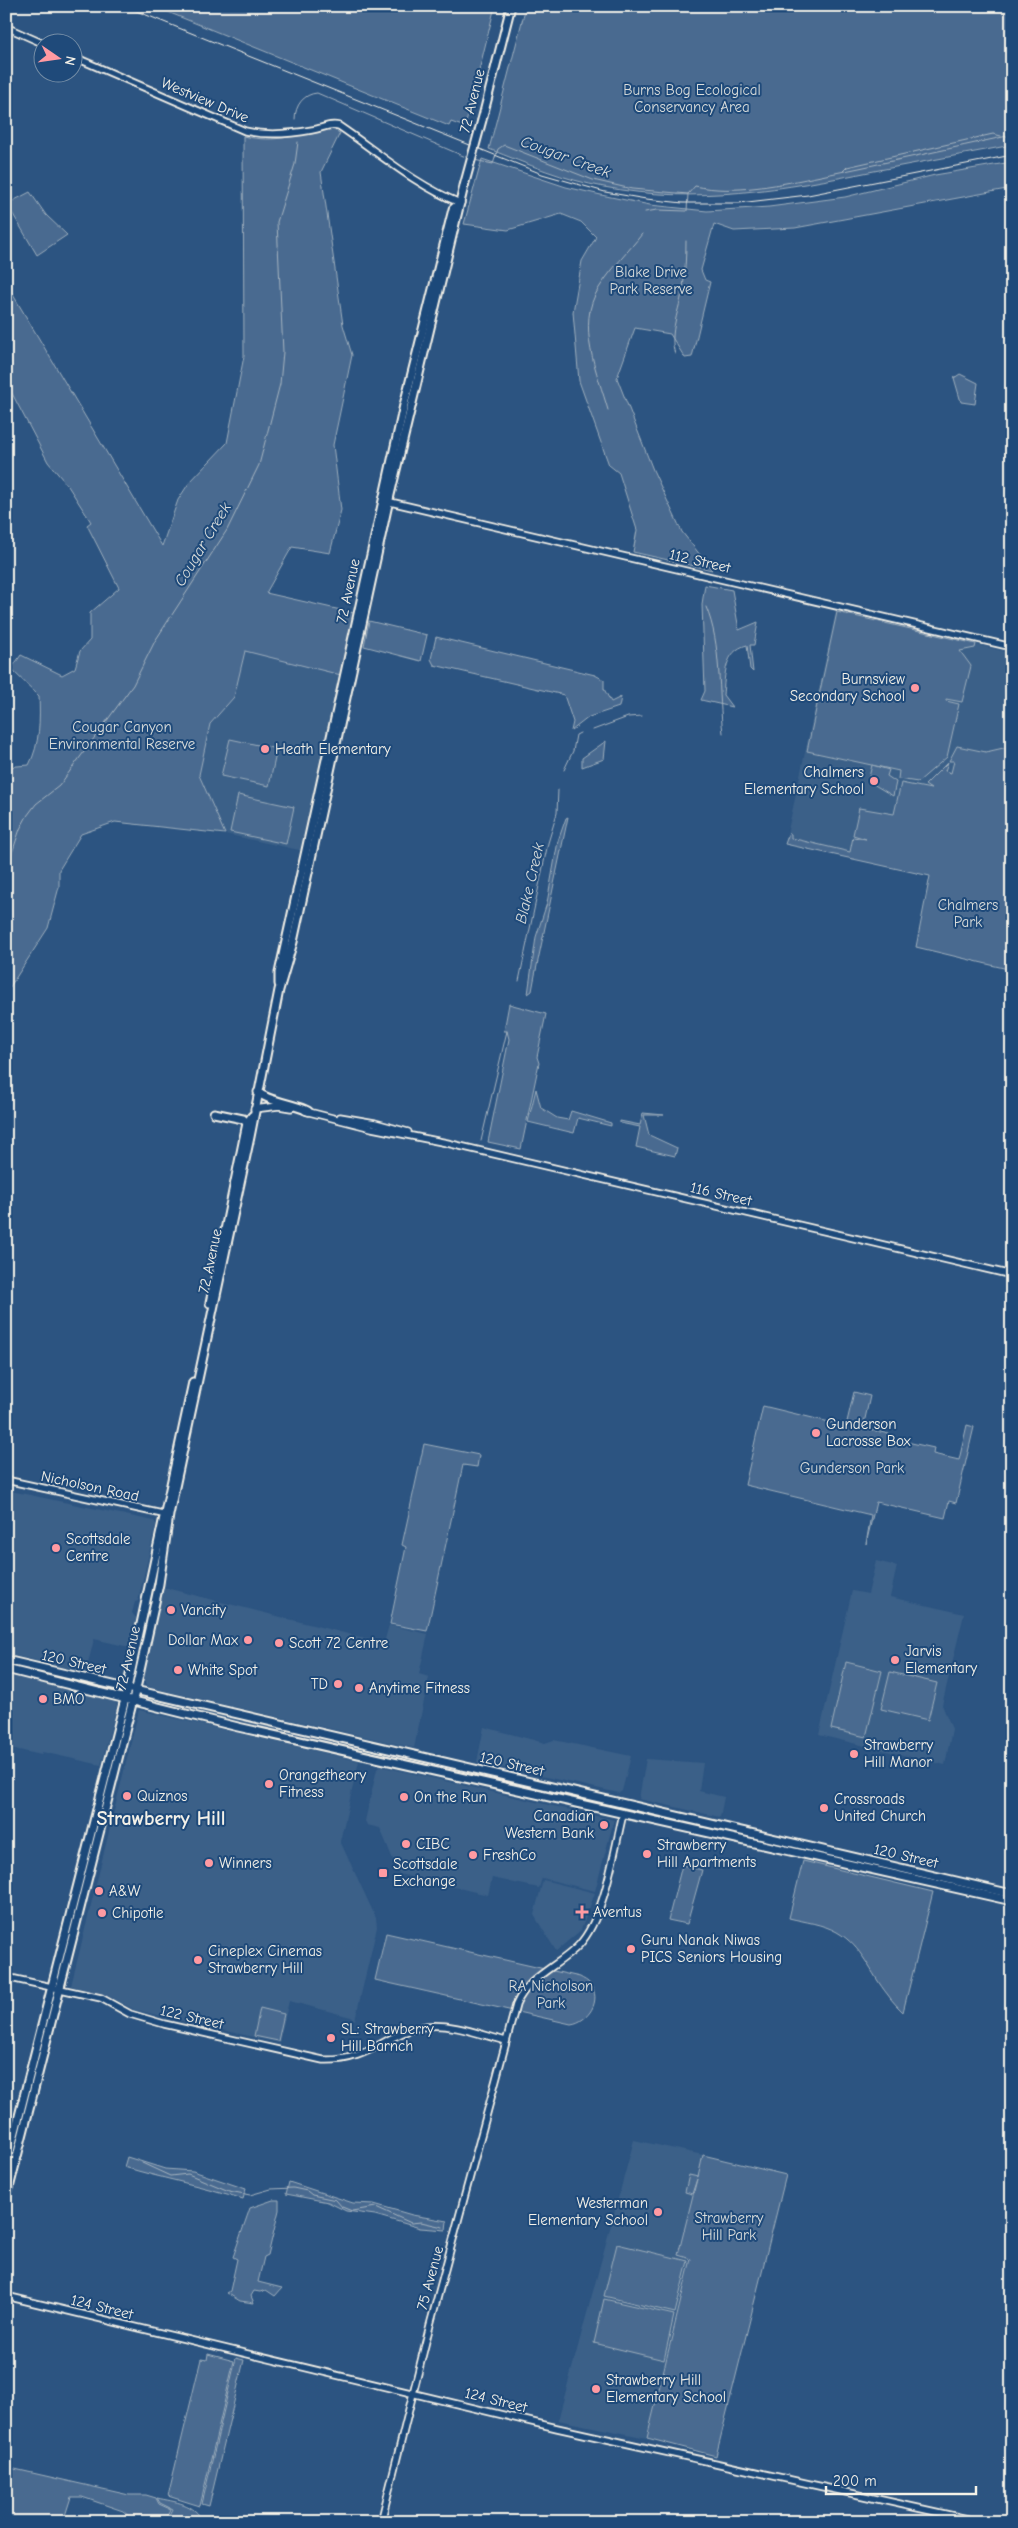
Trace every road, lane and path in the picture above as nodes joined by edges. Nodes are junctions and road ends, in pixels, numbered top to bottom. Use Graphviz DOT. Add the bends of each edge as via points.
graph roads {
  1 [pos="511,6"];
  2 [pos="6,27"];
  3 [pos="32,39"];
  4 [pos="82,60"];
  5 [pos="460,203"];
  6 [pos="385,501"];
  7 [pos="1012,647"];
  8 [pos="258,1092"];
  9 [pos="308,1112"];
  10 [pos="214,1113"];
  11 [pos="253,1113"];
  12 [pos="247,1122"];
  13 [pos="1012,1275"];
  14 [pos="6,1480"];
  15 [pos="167,1515"];
  16 [pos="149,1584"];
  17 [pos="150,1624"];
  18 [pos="6,1660"];
  19 [pos="6,1669"];
  20 [pos="127,1688"];
  21 [pos="135,1689"];
  22 [pos="125,1698"];
  23 [pos="133,1700"];
  24 [pos="498,1775"];
  25 [pos="461,1777"];
  26 [pos="498,1785"];
  27 [pos="539,1785"];
  28 [pos="623,1814"];
  29 [pos="941,1884"];
  30 [pos="967,1884"];
  31 [pos="1012,1894"];
  32 [pos="1012,1900"];
  33 [pos="6,1977"];
  34 [pos="56,1988"];
  35 [pos="506,2041"];
  36 [pos="6,2167"];
  37 [pos="6,2200"];
  38 [pos="6,2296"];
  39 [pos="413,2393"];
  40 [pos="381,2522"];
  41 [pos="981,2522"];
  1 -- 5 [label="main road, 72 Avenue, bridge"];
  2 -- 3 [label="street"];
  4 -- 5 [label="street, Westview Drive" via="245,131 269,135 339,126 415,180"];
  5 -- 6 [label="main road, 72 Avenue"];
  6 -- 7 [label="street, 112 Street"];
  6 -- 8 [label="main road, 72 Avenue" via="279,973 279,990"];
  8 -- 9 [label="main road"];
  8 -- 11 [label="main road, 72 Avenue"];
  9 -- 11 [label="street, 116 Street" via="279,1106"];
  9 -- 13 [label="street, 116 Street" via="375,1123 425,1138"];
  10 -- 12 [label="main road"];
  11 -- 12 [label="main road, 72 Avenue"];
  11 -- 15 [label="main road, 72 Avenue"];
  12 -- 15 [label="main road, 72 Avenue"];
  14 -- 15 [label="street, Nicholson Road"];
  15 -- 16 [label="main road, 72 Avenue"];
  15 -- 17 [label="main road, 72 Avenue"];
  16 -- 17 [label="main road" via="152,1588 147,1618"];
  16 -- 20 [label="main road, 72 Avenue"];
  17 -- 21 [label="main road, 72 Avenue"];
  18 -- 20 [label="main road, 120 Street"];
  19 -- 22 [label="main road, 120 Street"];
  20 -- 21 [label="main road, 120 Street"];
  20 -- 22 [label="main road, 72 Avenue"];
  21 -- 23 [label="main road, 72 Avenue"];
  21 -- 24 [label="main road, 120 Street"];
  22 -- 23 [label="main road, 120 Street"];
  22 -- 34 [label="main road, 72 Avenue"];
  23 -- 25 [label="main road, 120 Street"];
  23 -- 34 [label="main road, 72 Avenue"];
  24 -- 25 [label="main road" via="467,1771"];
  24 -- 27 [label="main road, 120 Street"];
  25 -- 26 [label="main road, 120 Street"];
  26 -- 27 [label="main road" via="504,1781"];
  26 -- 28 [label="main road, 120 Street"];
  27 -- 30 [label="main road, 120 Street"];
  28 -- 29 [label="main road, 120 Street"];
  28 -- 35 [label="street, 75 Avenue" via="598,1912 589,1933 578,1946 526,1988 516,2005"];
  29 -- 30 [label="main road"];
  29 -- 32 [label="main road, 120 Street"];
  30 -- 31 [label="main road, 120 Street"];
  33 -- 34 [label="street, 122 Street"];
  34 -- 35 [label="street, 122 Street" via="101,1998 130,2014 164,2024 323,2060 342,2061 427,2026 453,2028"];
  34 -- 36 [label="main road, 72 Avenue"];
  34 -- 37 [label="main road, 72 Avenue"];
  35 -- 39 [label="street, 75 Avenue"];
  38 -- 39 [label="street, 124 Street"];
  39 -- 40 [label="street, 75 Avenue"];
  39 -- 41 [label="street, 124 Street"];
}
